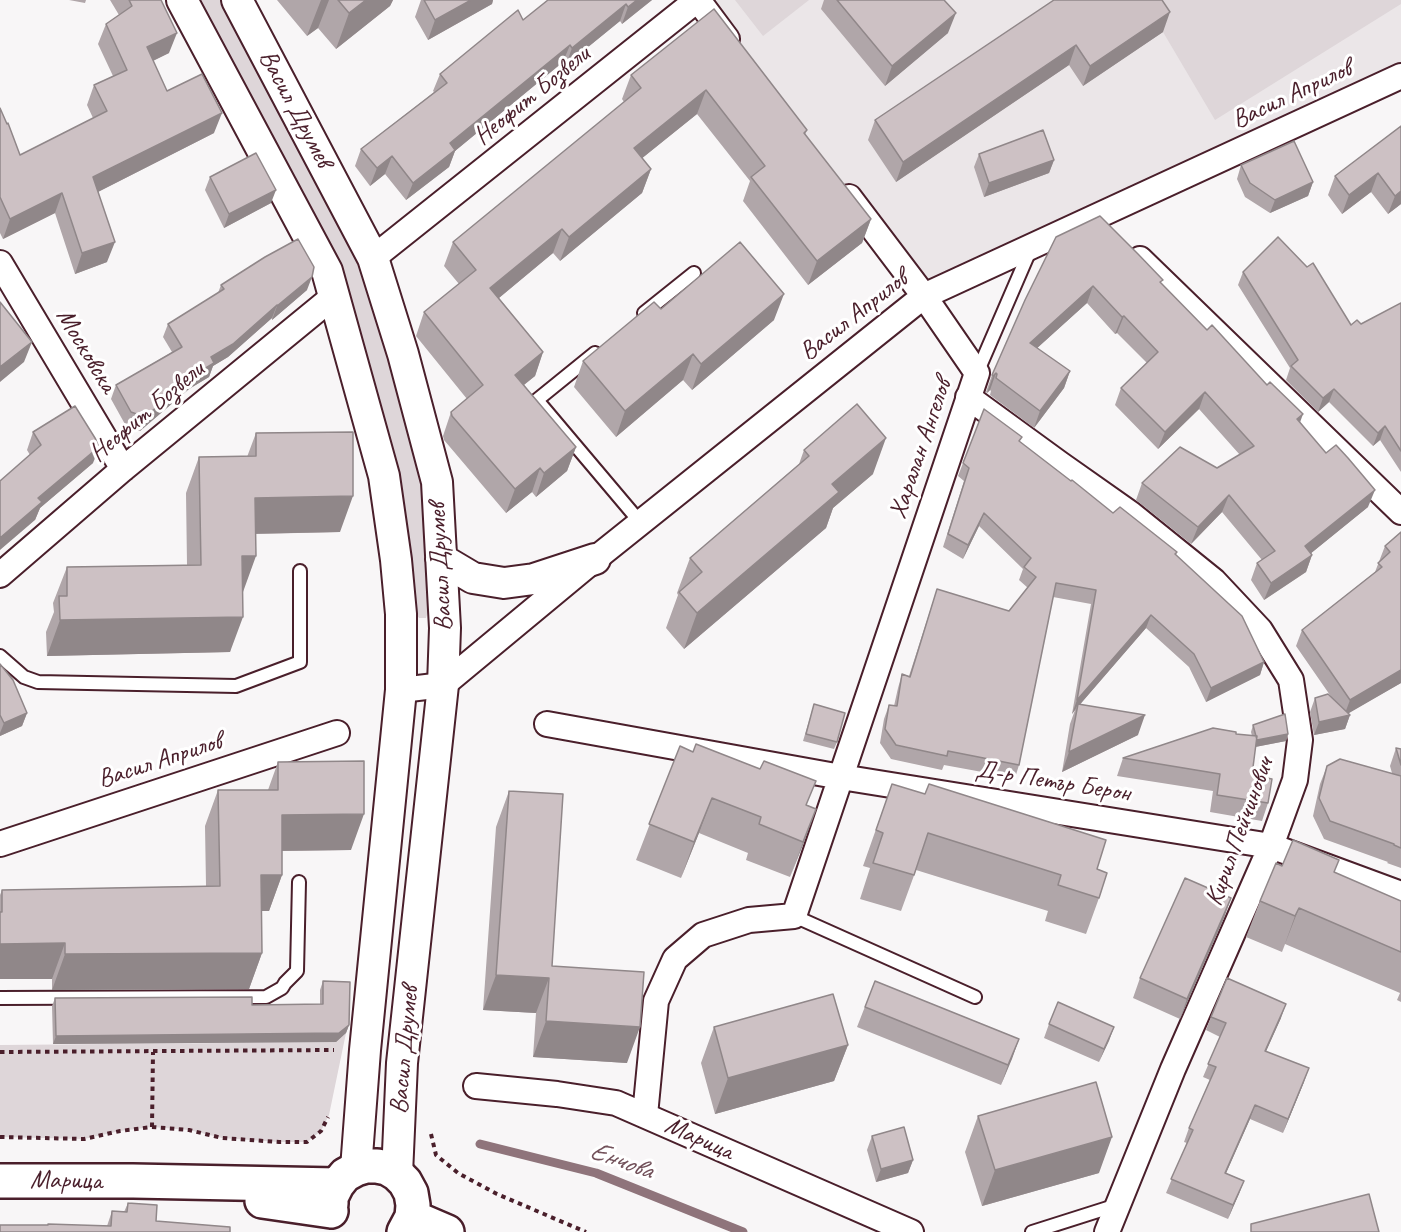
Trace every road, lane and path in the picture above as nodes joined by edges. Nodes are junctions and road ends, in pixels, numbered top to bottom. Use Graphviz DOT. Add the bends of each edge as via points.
graph roads {
  1 [pos="182,0"];
  2 [pos="237,0"];
  3 [pos="697,0"];
  4 [pos="740,56"];
  5 [pos="1401,76"];
  6 [pos="832,176"];
  7 [pos="1110,230"];
  8 [pos="1033,245"];
  9 [pos="374,258"];
  10 [pos="0,263"];
  11 [pos="694,273"];
  12 [pos="334,296"];
  13 [pos="924,296"];
  14 [pos="639,318"];
  15 [pos="602,348"];
  16 [pos="976,373"];
  17 [pos="968,397"];
  18 [pos="123,468"];
  19 [pos="1401,512"];
  20 [pos="640,522"];
  21 [pos="595,559"];
  22 [pos="441,560"];
  23 [pos="300,571"];
  24 [pos="0,575"];
  25 [pos="0,656"];
  26 [pos="443,685"];
  27 [pos="401,690"];
  28 [pos="547,724"];
  29 [pos="338,733"];
  30 [pos="841,777"];
  31 [pos="0,844"];
  32 [pos="1270,846"];
  33 [pos="299,882"];
  34 [pos="1401,894"];
  35 [pos="794,916"];
  36 [pos="975,996"];
  37 [pos="0,998"];
  38 [pos="365,1050"];
  39 [pos="0,1052"];
  40 [pos="153,1052"];
  41 [pos="476,1086"];
  42 [pos="645,1115"];
  43 [pos="360,1116"];
  44 [pos="399,1120"];
  45 [pos="152,1127"];
  46 [pos="0,1137"];
  47 [pos="397,1174"];
  48 [pos="0,1181"];
  49 [pos="340,1199"];
  50 [pos="1118,1205"];
  51 [pos="408,1224"];
  52 [pos="447,1232"];
  53 [pos="586,1232"];
  54 [pos="911,1232"];
  55 [pos="1032,1232"];
  56 [pos="1107,1232"];
  1 -- 12 [label="street, Васил Друмев" via="327,271"];
  2 -- 9 [label="street, Васил Друмев"];
  3 -- 4 [label="street"];
  3 -- 9 [label="street, Неофит Бозвели"];
  5 -- 7 [label="street, Васил Априлов"];
  6 -- 13 [label="street, Харалан Ангелов"];
  7 -- 8 [label="street, Васил Априлов"];
  7 -- 19 [label="street"];
  8 -- 13 [label="street, Васил Априлов"];
  8 -- 16 [label="lane"];
  9 -- 22 [label="street, Васил Друмев" via="437,482"];
  10 -- 18 [label="street, Московска"];
  11 -- 14 [label="lane"];
  12 -- 18 [label="street, Неофит Бозвели"];
  12 -- 27 [label="street, Васил Друмев" via="384,476 401,614"];
  13 -- 16 [label="street, Харалан Ангелов"];
  13 -- 20 [label="street, Васил Априлов"];
  15 -- 20 [label="lane" via="537,400"];
  16 -- 17 [label="street, Харалан Ангелов"];
  17 -- 30 [label="street, Харалан Ангелов"];
  17 -- 32 [label="street, Кирил Пейчинович" via="1131,514 1214,581 1260,630 1291,680 1300,740 1295,780"];
  18 -- 24 [label="street, Неофит Бозвели"];
  20 -- 21 [label="street, Васил Априлов"];
  21 -- 22 [label="street" via="534,579 504,583 473,578"];
  21 -- 26 [label="street, Васил Априлов"];
  22 -- 26 [label="street, Васил Друмев"];
  23 -- 25 [label="lane" via="300,662 236,686 38,682 24,677"];
  26 -- 27 [label="street"];
  26 -- 44 [label="street, Васил Друмев"];
  27 -- 38 [label="street, Васил Друмев"];
  28 -- 30 [label="street, Д-р Петър Берон"];
  29 -- 31 [label="street, Васил Априлов"];
  30 -- 32 [label="street, Д-р Петър Берон"];
  30 -- 35 [label="street, Харалан Ангелов"];
  32 -- 34 [label="street, Д-р Петър Берон"];
  32 -- 50 [label="street, Кирил Пейчинович"];
  33 -- 37 [label="lane" via="297,971 282,988 266,997"];
  35 -- 36 [label="lane"];
  35 -- 42 [label="street" via="750,920 703,935 675,959 656,1001"];
  38 -- 40 [label="path"];
  38 -- 43 [label="street, Васил Друмев"];
  39 -- 40 [label="path"];
  40 -- 45 [label="path"];
  41 -- 42 [label="street, Марица" via="616,1103"];
  42 -- 54 [label="street, Марица"];
  43 -- 45 [label="path" via="329,1115 321,1131 307,1142 222,1138"];
  43 -- 49 [label="street, Васил Друмев"];
  44 -- 47 [label="street, Васил Друмев"];
  44 -- 53 [label="path" via="424,1121 436,1155 458,1173"];
  45 -- 46 [label="path" via="84,1139"];
  47 -- 49 [label="main road, Марица" via="387,1168 366,1166"];
  47 -- 51 [label="main road" via="411,1193 413,1205"];
  48 -- 49 [label="main road, Марица" via="133,1181"];
  50 -- 55 [label="lane"];
  50 -- 56 [label="street, Кирил Пейчинович"];
  51 -- 52 [label="main road"];
}
